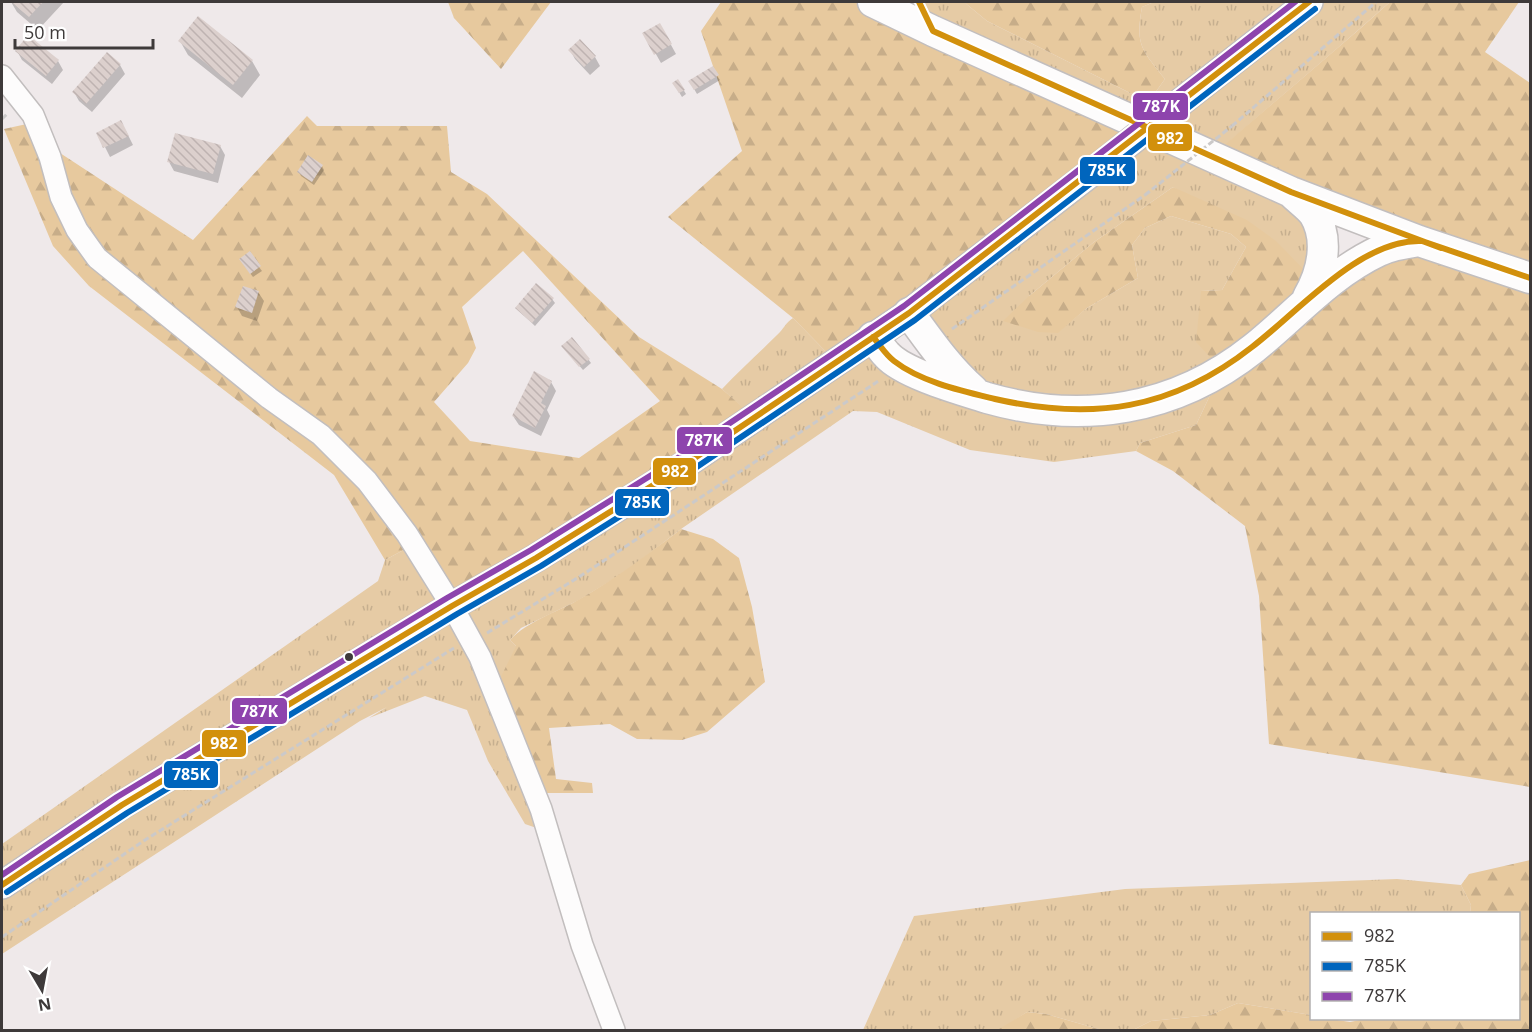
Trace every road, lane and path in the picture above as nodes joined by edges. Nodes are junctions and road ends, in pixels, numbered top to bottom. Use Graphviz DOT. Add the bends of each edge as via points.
graph roads {
  1 [pos="873,2"];
  2 [pos="919,2"];
  3 [pos="1309,2"];
  4 [pos="1376,2"];
  5 [pos="933,31"];
  6 [pos="2,76"];
  7 [pos="1291,192"];
  8 [pos="1419,241"];
  9 [pos="1530,278"];
  10 [pos="1306,301"];
  11 [pos="909,313"];
  12 [pos="944,334"];
  13 [pos="873,337"];
  14 [pos="880,380"];
  15 [pos="980,395"];
  16 [pos="452,606"];
  17 [pos="489,632"];
  18 [pos="455,647"];
  19 [pos="2,885"];
  20 [pos="2,937"];
  21 [pos="614,1030"];
  1 -- 5 [label="main road"];
  2 -- 5 [label="main road"];
  3 -- 11 [label="street, bridge"];
  4 -- 12 [label="path, bridge" via="1145,195"];
  5 -- 7 [label="main road"];
  6 -- 16 [label="street" via="33,115 61,197 97,258 269,398 321,435 367,481 407,534"];
  7 -- 8 [label="main road"];
  7 -- 10 [label="main road" via="1314,214 1323,240 1317,283"];
  8 -- 9 [label="main road"];
  8 -- 10 [label="main road" via="1381,250 1325,284"];
  10 -- 15 [label="main road" via="1252,349 1189,387 1160,399 1083,412 1046,410"];
  11 -- 13 [label="street"];
  11 -- 15 [label="main road" via="956,375"];
  13 -- 15 [label="main road" via="888,357 901,365"];
  13 -- 16 [label="street" via="671,474"];
  14 -- 17 [label="path"];
  16 -- 19 [label="street" via="122,805"];
  16 -- 21 [label="street" via="480,657 541,809 582,945"];
  18 -- 20 [label="path" via="145,840"];
}
